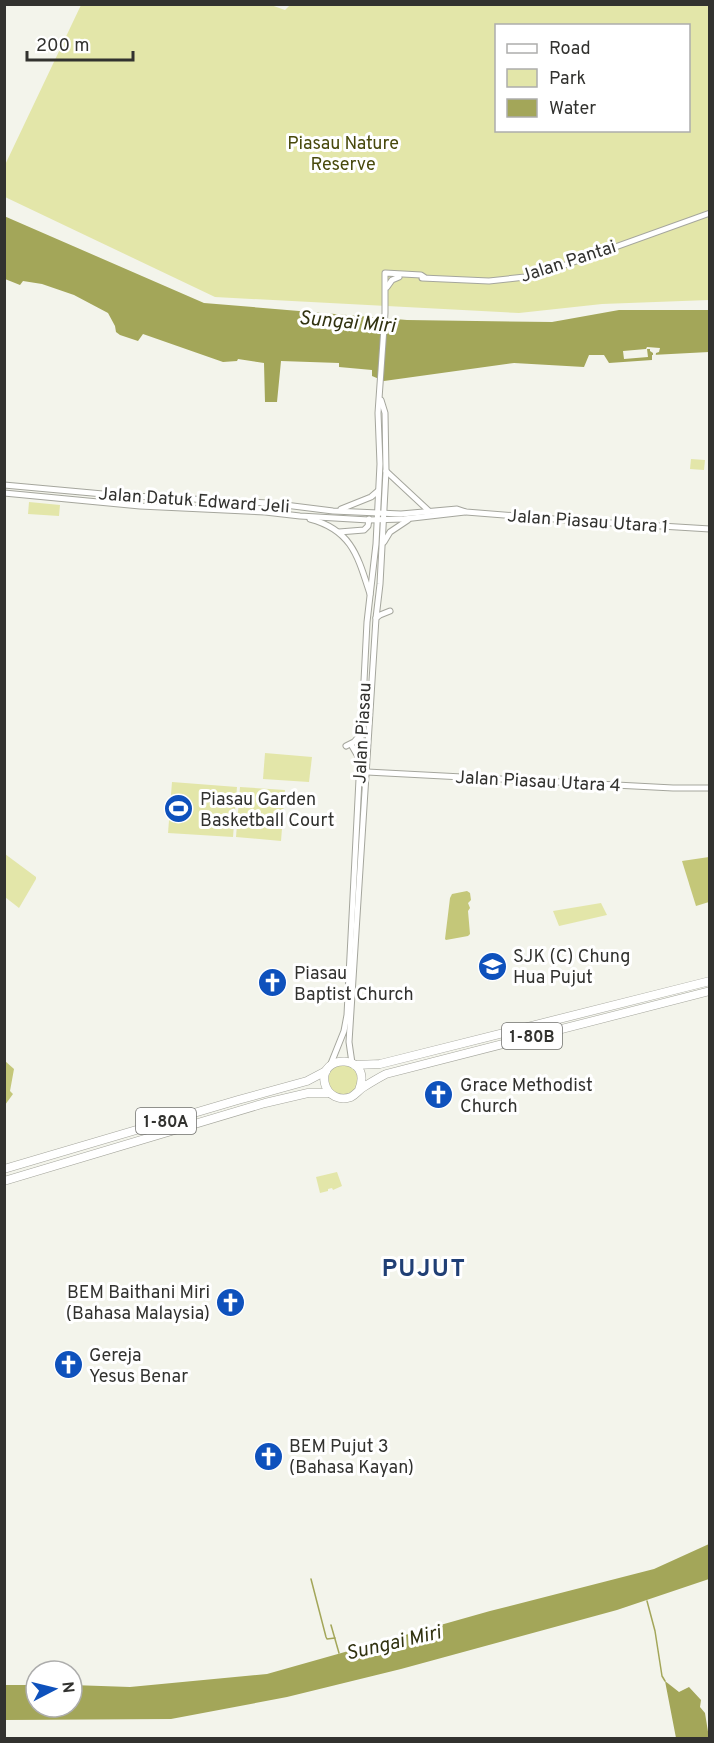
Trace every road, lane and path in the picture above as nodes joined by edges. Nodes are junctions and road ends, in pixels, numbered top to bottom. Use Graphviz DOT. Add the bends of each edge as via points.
graph roads {
  1 [pos="710,213"];
  2 [pos="385,276"];
  3 [pos="399,277"];
  4 [pos="424,277"];
  5 [pos="386,287"];
  6 [pos="380,394"];
  7 [pos="386,471"];
  8 [pos="4,485"];
  9 [pos="379,490"];
  10 [pos="4,493"];
  11 [pos="220,501"];
  12 [pos="231,510"];
  13 [pos="337,511"];
  14 [pos="429,511"];
  15 [pos="466,512"];
  16 [pos="369,513"];
  17 [pos="377,513"];
  18 [pos="384,513"];
  19 [pos="300,516"];
  20 [pos="412,518"];
  21 [pos="369,520"];
  22 [pos="377,520"];
  23 [pos="384,521"];
  24 [pos="710,529"];
  25 [pos="337,532"];
  26 [pos="382,546"];
  27 [pos="370,595"];
  28 [pos="379,598"];
  29 [pos="376,618"];
  30 [pos="367,622"];
  31 [pos="375,648"];
  32 [pos="362,733"];
  33 [pos="368,742"];
  34 [pos="361,747"];
  35 [pos="367,759"];
  36 [pos="360,761"];
  37 [pos="367,772"];
  38 [pos="378,773"];
  39 [pos="359,777"];
  40 [pos="366,781"];
  41 [pos="710,788"];
  42 [pos="357,879"];
  43 [pos="710,981"];
  44 [pos="710,991"];
  45 [pos="353,1064"];
  46 [pos="328,1068"];
  47 [pos="359,1090"];
  48 [pos="329,1093"];
  49 [pos="4,1170"];
  50 [pos="4,1181"];
  1 -- 4 [label="street, Jalan Pantai" via="525,277 489,281"];
  2 -- 3 [label="street, Jalan Pantai"];
  2 -- 4 [label="street"];
  2 -- 5 [label="street"];
  3 -- 4 [label="street, Jalan Pantai"];
  3 -- 5 [label="street"];
  5 -- 6 [label="street"];
  6 -- 7 [label="street" via="385,413"];
  6 -- 9 [label="street, Jalan Piasau"];
  7 -- 14 [label="street"];
  7 -- 18 [label="street"];
  8 -- 11 [label="street, Jalan Datuk Edward Jeli"];
  9 -- 13 [label="street"];
  9 -- 17 [label="street, Jalan Piasau"];
  10 -- 12 [label="street, Jalan Datuk Edward Jeli"];
  11 -- 12 [label="street"];
  11 -- 13 [label="street, Jalan Datuk Edward Jeli" via="269,502"];
  12 -- 19 [label="street, Jalan Datuk Edward Jeli"];
  13 -- 16 [label="street, Jalan Datuk Edward Jeli"];
  14 -- 15 [label="street, Jalan Piasau Utara 1"];
  14 -- 18 [label="street, Jalan Piasau Utara 1"];
  15 -- 20 [label="street, Jalan Piasau Utara 1"];
  15 -- 24 [label="street, Jalan Piasau Utara 1"];
  16 -- 17 [label="street, Jalan Datuk Edward Jeli"];
  16 -- 21 [label="street"];
  17 -- 18 [label="street, Jalan Datuk Edward Jeli"];
  17 -- 22 [label="street, Jalan Piasau"];
  18 -- 23 [label="street"];
  19 -- 21 [label="street, Jalan Datuk Edward Jeli"];
  19 -- 25 [label="street"];
  20 -- 23 [label="street, Jalan Piasau Utara 1"];
  20 -- 26 [label="street" via="390,532"];
  21 -- 22 [label="street, Jalan Datuk Edward Jeli"];
  21 -- 25 [label="street" via="364,530"];
  22 -- 23 [label="street, Jalan Datuk Edward Jeli"];
  22 -- 27 [label="street, Jalan Piasau"];
  23 -- 26 [label="street"];
  25 -- 27 [label="street" via="351,544"];
  26 -- 28 [label="street"];
  27 -- 30 [label="street, Jalan Piasau"];
  28 -- 29 [label="street, Jalan Piasau"];
  28 -- 29 [label="street" via="387,611"];
  29 -- 31 [label="street, Jalan Piasau"];
  30 -- 31 [label="street" via="374,618"];
  30 -- 32 [label="street, Jalan Piasau"];
  31 -- 33 [label="street, Jalan Piasau"];
  32 -- 34 [label="street, Jalan Piasau"];
  32 -- 36 [label="street" via="349,746"];
  33 -- 34 [label="street"];
  33 -- 35 [label="street, Jalan Piasau"];
  34 -- 36 [label="street, Jalan Piasau"];
  35 -- 37 [label="street, Jalan Piasau"];
  35 -- 38 [label="street"];
  36 -- 39 [label="street, Jalan Piasau"];
  37 -- 38 [label="street, Jalan Piasau Utara 4"];
  37 -- 39 [label="street"];
  37 -- 40 [label="street, Jalan Piasau"];
  38 -- 40 [label="street"];
  38 -- 41 [label="street, Jalan Piasau Utara 4"];
  39 -- 42 [label="street, Jalan Piasau"];
  40 -- 42 [label="street, Jalan Piasau"];
  42 -- 45 [label="street, Jalan Piasau" via="349,1042"];
  42 -- 46 [label="street, Jalan Piasau" via="346,1024"];
  43 -- 45 [label="highway" via="380,1064"];
  44 -- 47 [label="highway, 1-80B" via="386,1074"];
  45 -- 46 [label="highway" via="344,1060"];
  45 -- 47 [label="highway" via="362,1077"];
  46 -- 48 [label="highway" via="324,1083"];
  46 -- 49 [label="highway, 1-80A" via="307,1081"];
  47 -- 48 [label="highway" via="344,1098"];
  48 -- 50 [label="highway" via="308,1093 265,1104"];
}
